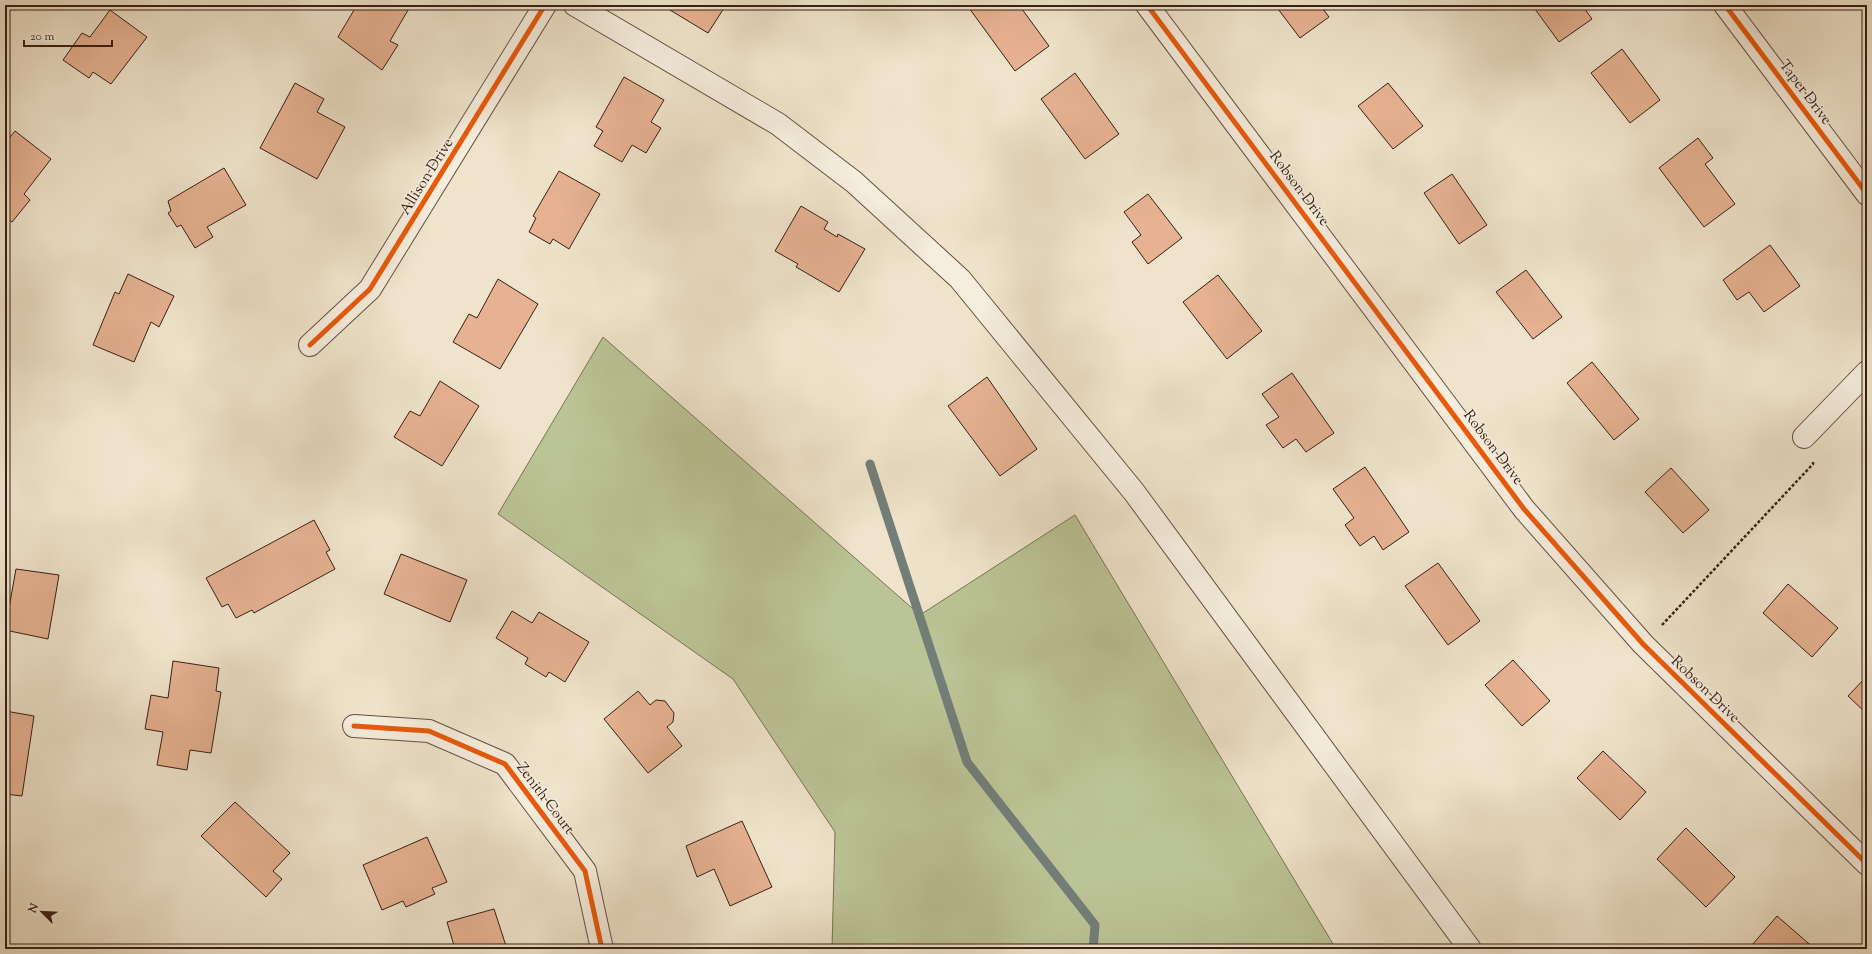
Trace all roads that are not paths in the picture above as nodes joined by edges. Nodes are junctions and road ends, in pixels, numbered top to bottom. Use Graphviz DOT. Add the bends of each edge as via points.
graph roads {
  1 [pos="544,5"];
  2 [pos="575,5"];
  3 [pos="1147,5"];
  4 [pos="1725,5"];
  5 [pos="1867,194"];
  6 [pos="310,345"];
  7 [pos="1867,372"];
  8 [pos="1804,437"];
  9 [pos="354,726"];
  10 [pos="1867,864"];
  11 [pos="602,949"];
  12 [pos="1470,949"];
  1 -- 6 [label="street, Allison Drive" via="370,289"];
  2 -- 12 [label="street" via="778,124 854,182 960,279 1134,492"];
  3 -- 10 [label="street, Robson Drive" via="1524,509 1643,644"];
  4 -- 5 [label="street, Taper Drive"];
  7 -- 8 [label="street"];
  9 -- 11 [label="street, Zenith Court" via="429,731 505,764 585,871"];
}
